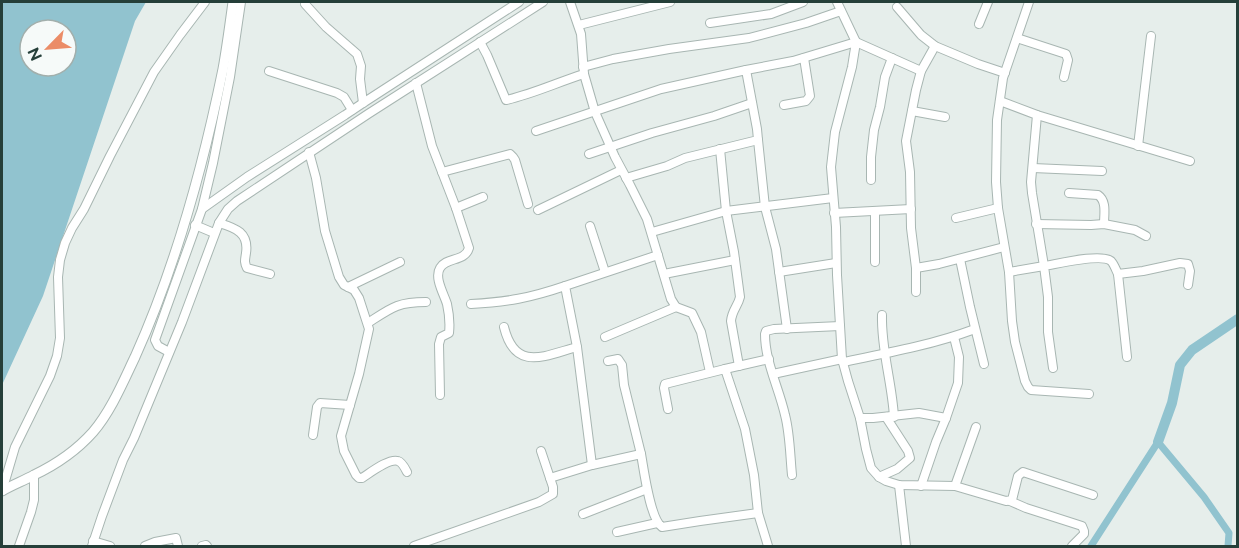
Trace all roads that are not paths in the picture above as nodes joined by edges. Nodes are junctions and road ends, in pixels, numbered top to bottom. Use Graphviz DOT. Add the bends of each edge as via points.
graph roads {
  1 [pos="205,2"];
  2 [pos="233,2"];
  3 [pos="241,2"];
  4 [pos="519,2"];
  5 [pos="543,2"];
  6 [pos="570,2"];
  7 [pos="670,2"];
  8 [pos="803,2"];
  9 [pos="837,2"];
  10 [pos="988,2"];
  11 [pos="1025,3"];
  12 [pos="305,4"];
  13 [pos="897,7"];
  14 [pos="842,11"];
  15 [pos="710,23"];
  16 [pos="979,24"];
  17 [pos="579,25"];
  18 [pos="1151,36"];
  19 [pos="1017,38"];
  20 [pos="480,42"];
  21 [pos="856,42"];
  22 [pos="935,46"];
  23 [pos="804,58"];
  24 [pos="892,58"];
  25 [pos="584,70"];
  26 [pos="746,70"];
  27 [pos="269,71"];
  28 [pos="921,71"];
  29 [pos="1005,73"];
  30 [pos="1064,77"];
  31 [pos="416,83"];
  32 [pos="380,92"];
  33 [pos="1000,101"];
  34 [pos="386,102"];
  35 [pos="363,103"];
  36 [pos="752,103"];
  37 [pos="784,105"];
  38 [pos="352,111"];
  39 [pos="912,111"];
  40 [pos="595,112"];
  41 [pos="1037,115"];
  42 [pos="945,117"];
  43 [pos="536,131"];
  44 [pos="758,140"];
  45 [pos="1138,146"];
  46 [pos="610,147"];
  47 [pos="720,149"];
  48 [pos="309,152"];
  49 [pos="589,154"];
  50 [pos="1190,161"];
  51 [pos="1033,168"];
  52 [pos="621,170"];
  53 [pos="442,171"];
  54 [pos="1102,171"];
  55 [pos="626,178"];
  56 [pos="871,180"];
  57 [pos="1069,193"];
  58 [pos="483,197"];
  59 [pos="833,198"];
  60 [pos="528,204"];
  61 [pos="765,207"];
  62 [pos="456,208"];
  63 [pos="998,208"];
  64 [pos="202,209"];
  65 [pos="911,209"];
  66 [pos="538,210"];
  67 [pos="875,211"];
  68 [pos="726,212"];
  69 [pos="834,213"];
  70 [pos="956,218"];
  71 [pos="219,223"];
  72 [pos="1036,224"];
  73 [pos="1104,224"];
  74 [pos="195,225"];
  75 [pos="590,226"];
  76 [pos="652,232"];
  77 [pos="214,233"];
  78 [pos="1146,236"];
  79 [pos="1004,247"];
  80 [pos="658,255"];
  81 [pos="960,259"];
  82 [pos="735,260"];
  83 [pos="400,262"];
  84 [pos="875,262"];
  85 [pos="836,263"];
  86 [pos="1044,266"];
  87 [pos="916,268"];
  88 [pos="605,272"];
  89 [pos="779,272"];
  90 [pos="1009,272"];
  91 [pos="270,274"];
  92 [pos="664,274"];
  93 [pos="1119,274"];
  94 [pos="1188,285"];
  95 [pos="565,286"];
  96 [pos="348,287"];
  97 [pos="916,292"];
  98 [pos="426,302"];
  99 [pos="471,304"];
  100 [pos="676,307"];
  101 [pos="882,315"];
  102 [pos="368,323"];
  103 [pos="840,326"];
  104 [pos="504,327"];
  105 [pos="787,329"];
  106 [pos="975,329"];
  107 [pos="605,337"];
  108 [pos="954,337"];
  109 [pos="577,347"];
  110 [pos="164,349"];
  111 [pos="884,354"];
  112 [pos="1127,357"];
  113 [pos="769,359"];
  114 [pos="842,360"];
  115 [pos="608,361"];
  116 [pos="984,364"];
  117 [pos="739,366"];
  118 [pos="1053,368"];
  119 [pos="725,369"];
  120 [pos="710,372"];
  121 [pos="772,374"];
  122 [pos="1089,394"];
  123 [pos="440,395"];
  124 [pos="350,405"];
  125 [pos="668,409"];
  126 [pos="890,417"];
  127 [pos="860,418"];
  128 [pos="946,418"];
  129 [pos="976,427"];
  130 [pos="313,435"];
  131 [pos="541,451"];
  132 [pos="641,454"];
  133 [pos="592,465"];
  134 [pos="407,472"];
  135 [pos="34,475"];
  136 [pos="792,475"];
  137 [pos="879,477"];
  138 [pos="550,478"];
  139 [pos="899,485"];
  140 [pos="921,486"];
  141 [pos="955,486"];
  142 [pos="647,489"];
  143 [pos="2,491"];
  144 [pos="1094,495"];
  145 [pos="1010,501"];
  146 [pos="758,513"];
  147 [pos="583,514"];
  148 [pos="657,523"];
  149 [pos="617,532"];
  150 [pos="93,544"];
  151 [pos="19,546"];
  152 [pos="110,546"];
  153 [pos="145,546"];
  154 [pos="178,546"];
  155 [pos="202,546"];
  156 [pos="207,546"];
  157 [pos="414,546"];
  158 [pos="768,546"];
  159 [pos="906,546"];
  160 [pos="1072,546"];
  1 -- 143 [label="street" via="154,72 65,243 58,277 57,356 15,447"];
  2 -- 135 [label="street" via="223,68 188,214 153,315 123,383 94,431"];
  3 -- 64 [label="street" via="230,77"];
  4 -- 32 [label="street"];
  5 -- 20 [label="street"];
  6 -- 17 [label="street"];
  7 -- 17 [label="street"];
  8 -- 15 [label="street" via="771,14"];
  9 -- 14 [label="street"];
  10 -- 16 [label="street"];
  11 -- 19 [label="street"];
  12 -- 35 [label="street" via="357,54"];
  13 -- 22 [label="street"];
  14 -- 21 [label="street"];
  14 -- 25 [label="street" via="749,38 613,59"];
  17 -- 25 [label="street"];
  18 -- 45 [label="street"];
  19 -- 29 [label="street"];
  19 -- 30 [label="street" via="1066,54"];
  20 -- 25 [label="street" via="506,100 528,95"];
  20 -- 31 [label="street"];
  21 -- 23 [label="street"];
  21 -- 24 [label="street"];
  21 -- 59 [label="street" via="835,132"];
  22 -- 28 [label="street"];
  22 -- 29 [label="street"];
  23 -- 26 [label="street"];
  23 -- 37 [label="street" via="810,96 806,101"];
  24 -- 28 [label="street"];
  24 -- 56 [label="street" via="874,130"];
  25 -- 40 [label="street"];
  26 -- 36 [label="street"];
  26 -- 40 [label="street" via="661,89"];
  27 -- 38 [label="street" via="337,93"];
  28 -- 39 [label="street"];
  29 -- 33 [label="street"];
  31 -- 34 [label="street"];
  31 -- 53 [label="street"];
  32 -- 34 [label="street"];
  32 -- 35 [label="street"];
  33 -- 41 [label="street"];
  33 -- 63 [label="street"];
  34 -- 48 [label="street"];
  35 -- 38 [label="street"];
  36 -- 44 [label="street"];
  36 -- 46 [label="street"];
  38 -- 64 [label="street"];
  39 -- 42 [label="street"];
  39 -- 65 [label="street" via="906,141"];
  40 -- 43 [label="street"];
  40 -- 46 [label="street"];
  41 -- 45 [label="street"];
  41 -- 51 [label="street"];
  44 -- 47 [label="street"];
  44 -- 61 [label="street"];
  45 -- 50 [label="street"];
  46 -- 49 [label="street"];
  46 -- 52 [label="street"];
  47 -- 55 [label="street"];
  47 -- 68 [label="street"];
  48 -- 71 [label="street" via="237,201"];
  48 -- 96 [label="street" via="327,240 339,277"];
  51 -- 54 [label="street"];
  51 -- 72 [label="street"];
  52 -- 55 [label="street"];
  52 -- 66 [label="street"];
  53 -- 60 [label="street" via="510,154"];
  53 -- 62 [label="street"];
  55 -- 76 [label="street"];
  57 -- 73 [label="street" via="1101,197"];
  58 -- 62 [label="street"];
  59 -- 61 [label="street"];
  59 -- 69 [label="street"];
  61 -- 68 [label="street"];
  61 -- 89 [label="street"];
  62 -- 123 [label="street" via="469,248 466,255 440,266 438,272 449,328 439,344"];
  63 -- 70 [label="street"];
  63 -- 79 [label="street"];
  64 -- 74 [label="street"];
  65 -- 67 [label="street"];
  65 -- 87 [label="street"];
  67 -- 69 [label="street"];
  67 -- 84 [label="street"];
  68 -- 76 [label="street"];
  68 -- 82 [label="street"];
  69 -- 85 [label="street"];
  71 -- 77 [label="street"];
  71 -- 91 [label="street" via="245,237 244,262 248,268"];
  72 -- 73 [label="street"];
  72 -- 86 [label="street"];
  73 -- 78 [label="street"];
  74 -- 77 [label="street"];
  74 -- 110 [label="street" via="156,335 155,342"];
  75 -- 88 [label="street"];
  76 -- 80 [label="street"];
  77 -- 110 [label="street" via="194,290"];
  79 -- 81 [label="street"];
  79 -- 90 [label="street"];
  80 -- 88 [label="street"];
  80 -- 92 [label="street"];
  81 -- 87 [label="street"];
  81 -- 106 [label="street"];
  82 -- 92 [label="street"];
  82 -- 117 [label="street" via="740,297 731,321"];
  83 -- 96 [label="street"];
  85 -- 89 [label="street"];
  85 -- 103 [label="street"];
  86 -- 90 [label="street"];
  86 -- 93 [label="street" via="1103,258 1112,262"];
  86 -- 118 [label="street"];
  87 -- 97 [label="street"];
  88 -- 95 [label="street"];
  89 -- 105 [label="street"];
  90 -- 122 [label="street" via="1015,342 1028,387 1034,391"];
  92 -- 100 [label="street"];
  93 -- 94 [label="street" via="1188,264"];
  93 -- 112 [label="street"];
  95 -- 99 [label="street" via="532,297"];
  95 -- 109 [label="street"];
  96 -- 102 [label="street" via="357,294"];
  98 -- 102 [label="street" via="397,305"];
  100 -- 107 [label="street"];
  100 -- 120 [label="street" via="695,318"];
  101 -- 111 [label="street"];
  102 -- 124 [label="street" via="369,335"];
  103 -- 105 [label="street"];
  103 -- 114 [label="street"];
  104 -- 109 [label="street" via="511,345 524,357"];
  105 -- 113 [label="street" via="766,331"];
  106 -- 108 [label="street"];
  106 -- 116 [label="street"];
  108 -- 111 [label="street"];
  108 -- 128 [label="street" via="959,357 958,383"];
  109 -- 133 [label="street"];
  110 -- 150 [label="street"];
  111 -- 114 [label="street"];
  111 -- 126 [label="street" via="891,393"];
  113 -- 117 [label="street"];
  113 -- 121 [label="street"];
  114 -- 121 [label="street"];
  114 -- 127 [label="street"];
  115 -- 132 [label="street" via="618,360 622,365"];
  117 -- 119 [label="street"];
  119 -- 120 [label="street"];
  119 -- 146 [label="street" via="745,429"];
  120 -- 125 [label="street" via="664,384"];
  121 -- 136 [label="street" via="785,415"];
  124 -- 130 [label="street" via="320,403 316,407"];
  124 -- 134 [label="street" via="341,440 357,477 395,460"];
  126 -- 127 [label="street"];
  126 -- 128 [label="street" via="919,413"];
  126 -- 137 [label="street" via="910,458"];
  127 -- 137 [label="street" via="872,468"];
  128 -- 140 [label="street"];
  129 -- 141 [label="street"];
  131 -- 138 [label="street"];
  132 -- 133 [label="street"];
  132 -- 142 [label="street"];
  133 -- 138 [label="street"];
  135 -- 143 [label="street"];
  135 -- 151 [label="street" via="34,500"];
  137 -- 139 [label="street"];
  138 -- 157 [label="street" via="553,494 547,499"];
  139 -- 140 [label="street"];
  139 -- 159 [label="street"];
  140 -- 141 [label="street"];
  141 -- 145 [label="street"];
  142 -- 147 [label="street"];
  142 -- 148 [label="street"];
  144 -- 145 [label="street" via="1023,472"];
  145 -- 160 [label="street" via="1082,526 1084,534"];
  146 -- 148 [label="street" via="662,527"];
  146 -- 158 [label="street"];
  148 -- 149 [label="street"];
  150 -- 152 [label="street"];
  153 -- 154 [label="street" via="176,538"];
  155 -- 156 [label="street"];
}
